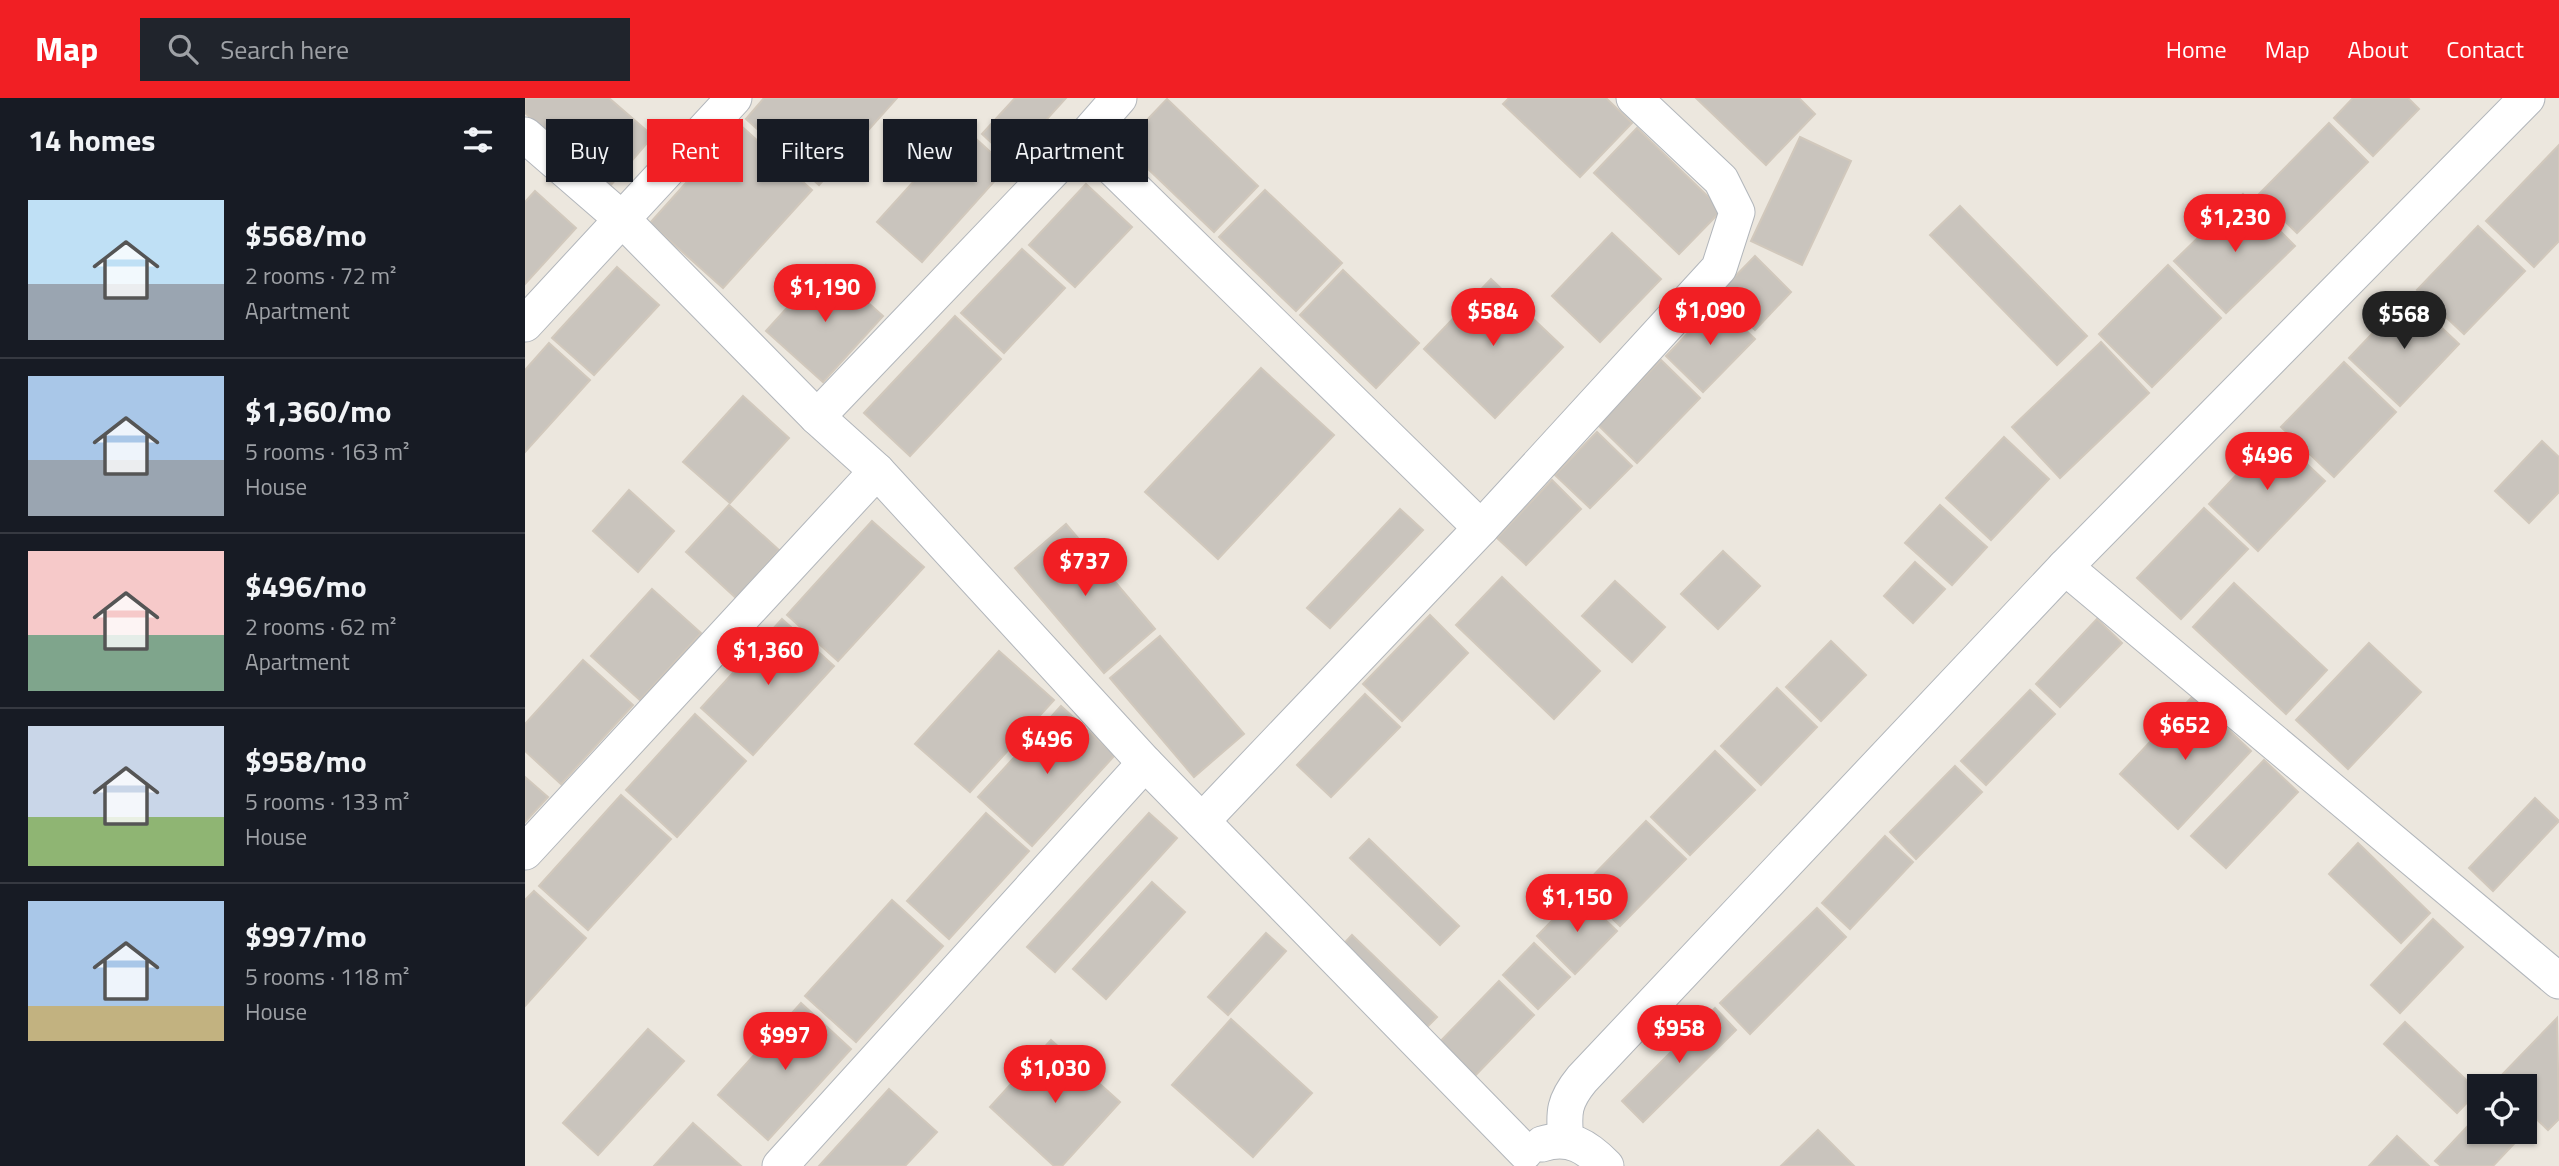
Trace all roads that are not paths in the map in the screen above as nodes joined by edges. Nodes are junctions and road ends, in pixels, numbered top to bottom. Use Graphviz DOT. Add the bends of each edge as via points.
graph roads {
  1 [pos="734,98"];
  2 [pos="1119,98"];
  3 [pos="1634,98"];
  4 [pos="2527,98"];
  5 [pos="1101,119"];
  6 [pos="525,135"];
  7 [pos="1042,182"];
  8 [pos="1127,182"];
  9 [pos="623,220"];
  10 [pos="525,324"];
  11 [pos="817,417"];
  12 [pos="877,471"];
  13 [pos="1481,528"];
  14 [pos="2065,567"];
  15 [pos="1145,763"];
  16 [pos="1202,821"];
  17 [pos="525,852"];
  18 [pos="2559,981"];
  19 [pos="1566,1140"];
  20 [pos="1517,1159"];
  21 [pos="780,1166"];
  22 [pos="1606,1166"];
  1 -- 9 [label="street"];
  2 -- 5 [label="street"];
  3 -- 13 [label="street" via="1721,180 1737,212 1719,268"];
  4 -- 14 [label="street"];
  6 -- 9 [label="street"];
  7 -- 11 [label="street"];
  8 -- 13 [label="street"];
  9 -- 10 [label="street"];
  9 -- 11 [label="street"];
  11 -- 12 [label="street"];
  12 -- 15 [label="street"];
  12 -- 17 [label="street"];
  13 -- 16 [label="street"];
  14 -- 18 [label="street"];
  14 -- 19 [label="street" via="1581,1079 1568,1096"];
  15 -- 16 [label="street"];
  15 -- 21 [label="street"];
  16 -- 20 [label="street"];
  19 -- 20 [label="street" via="1545,1143"];
  19 -- 22 [label="street" via="1589,1149"];
}
